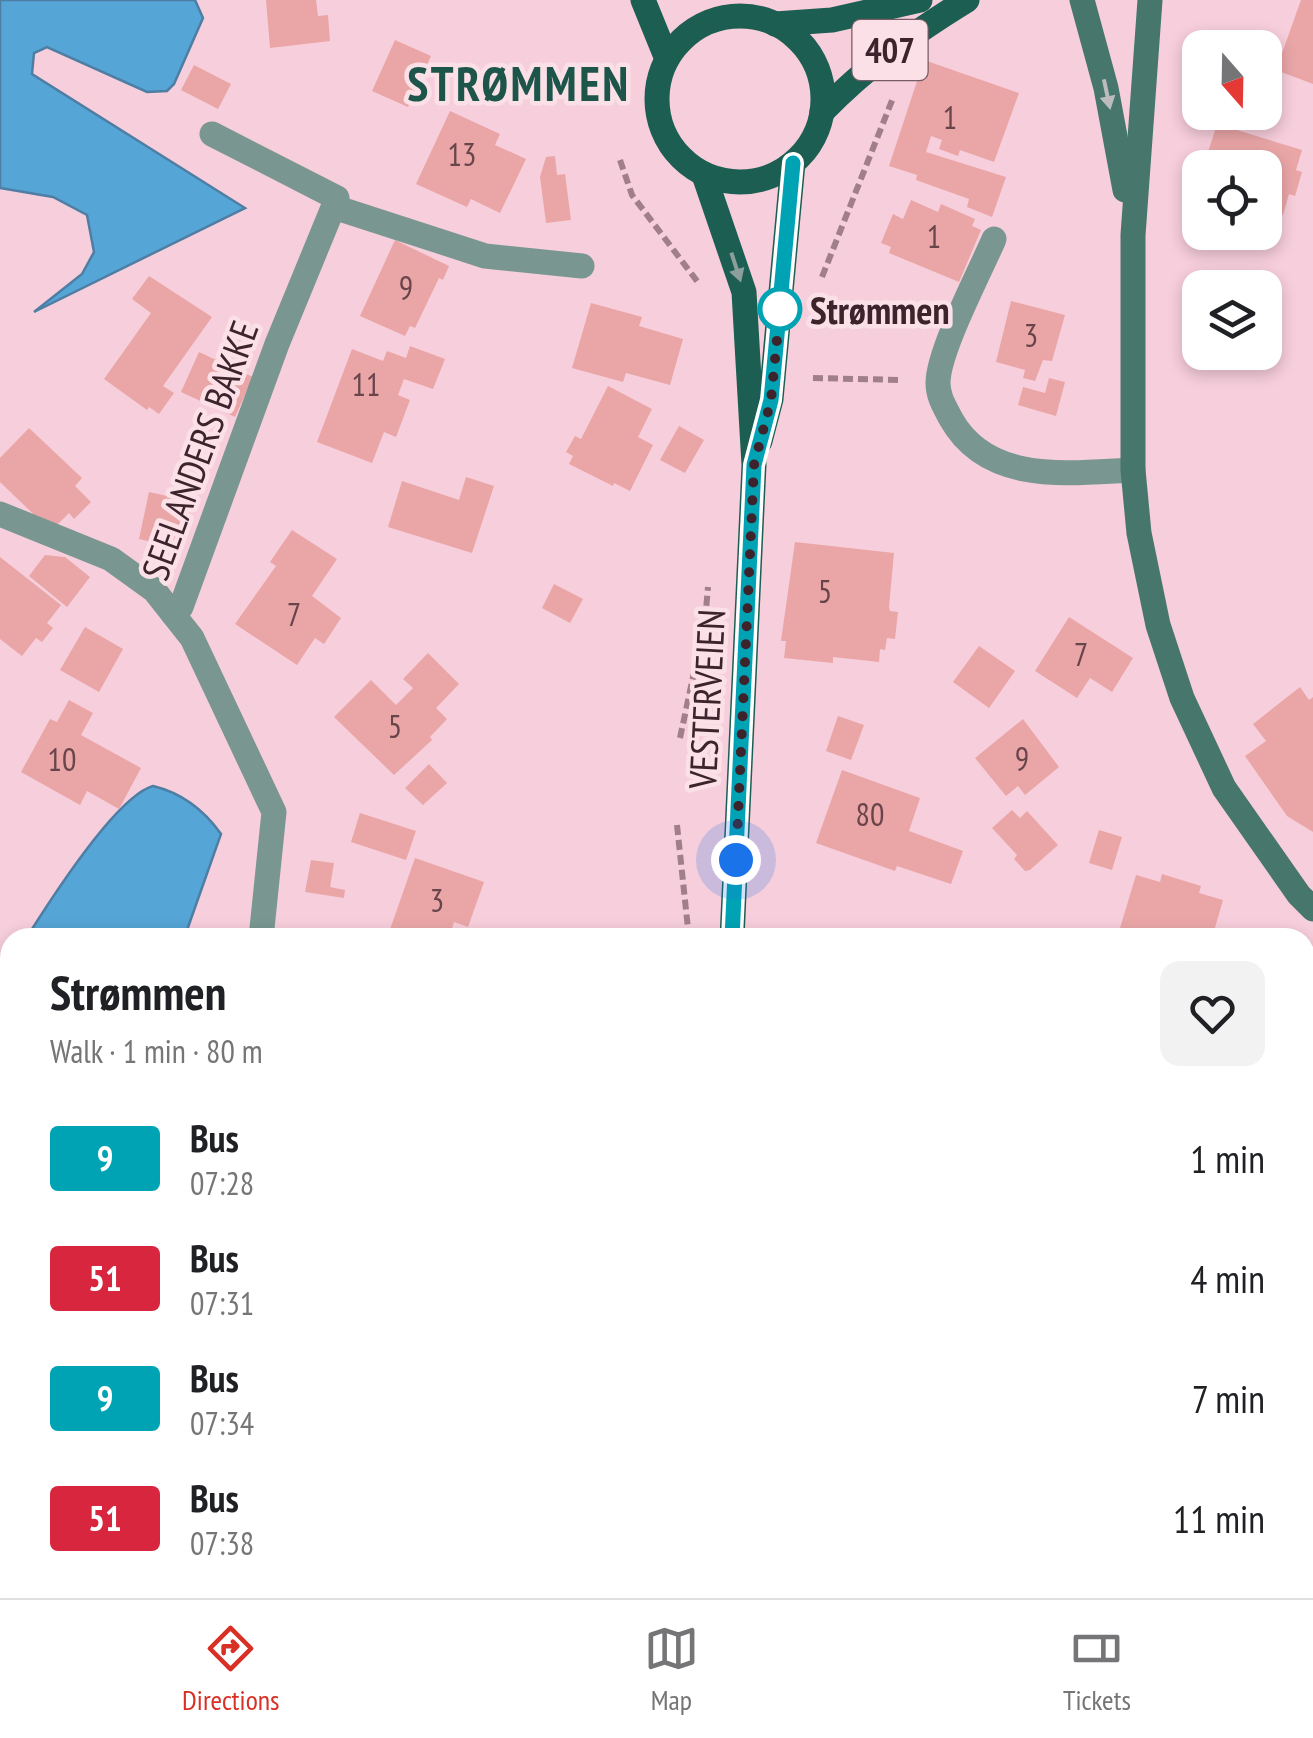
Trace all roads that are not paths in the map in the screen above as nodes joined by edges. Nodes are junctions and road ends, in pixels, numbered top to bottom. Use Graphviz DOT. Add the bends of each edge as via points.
graph roads {
  1 [pos="643,0"];
  2 [pos="920,0"];
  3 [pos="967,0"];
  4 [pos="1082,0"];
  5 [pos="1150,0"];
  6 [pos="733,8"];
  7 [pos="775,24"];
  8 [pos="667,59"];
  9 [pos="822,112"];
  10 [pos="212,134"];
  11 [pos="793,163"];
  12 [pos="704,175"];
  13 [pos="334,208"];
  14 [pos="1132,234"];
  15 [pos="994,239"];
  16 [pos="582,266"];
  17 [pos="754,465"];
  18 [pos="1133,470"];
  19 [pos="0,514"];
  20 [pos="173,614"];
  21 [pos="1313,910"];
  22 [pos="261,928"];
  23 [pos="732,928"];
  1 -- 8 [label="main road"];
  2 -- 7 [label="main road, 407" via="832,20"];
  3 -- 9 [label="main road, 407" via="900,41"];
  4 -- 14 [label="main road, one-way" via="1106,88"];
  5 -- 14 [label="main road"];
  6 -- 7 [label="main road"];
  6 -- 8 [label="main road" via="698,28"];
  7 -- 9 [label="main road" via="814,60"];
  8 -- 12 [label="main road" via="658,112 681,159"];
  9 -- 11 [label="main road" via="807,149"];
  10 -- 13 [label="street" via="337,198"];
  11 -- 12 [label="main road" via="750,182"];
  11 -- 17 [label="main road, VESTERVEIEN" via="771,400"];
  12 -- 17 [label="main road, VESTERVEIEN, one-way" via="744,292"];
  13 -- 16 [label="street" via="485,256"];
  13 -- 20 [label="street, SEELANDERS BAKKE" via="182,608"];
  14 -- 18 [label="main road"];
  15 -- 18 [label="street" via="938,381 960,435 993,460 1037,473"];
  17 -- 23 [label="main road, VESTERVEIEN"];
  18 -- 21 [label="main road" via="1158,625 1182,698 1224,788"];
  19 -- 20 [label="street" via="111,559 154,590"];
  20 -- 22 [label="street, SEELANDERS BAKKE" via="192,638 274,812"];
}
